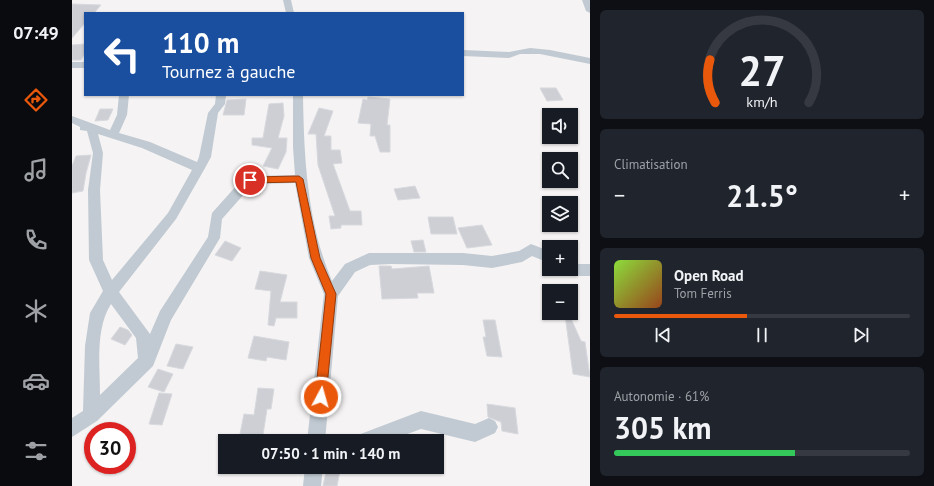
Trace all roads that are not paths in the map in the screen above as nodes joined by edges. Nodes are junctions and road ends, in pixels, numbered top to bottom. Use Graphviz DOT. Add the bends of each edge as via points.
graph roads {
  1 [pos="287,0"];
  2 [pos="586,0"];
  3 [pos="590,11"];
  4 [pos="290,12"];
  5 [pos="464,53"];
  6 [pos="590,61"];
  7 [pos="72,65"];
  8 [pos="84,65"];
  9 [pos="124,96"];
  10 [pos="221,96"];
  11 [pos="298,96"];
  12 [pos="72,119"];
  13 [pos="72,128"];
  14 [pos="91,128"];
  15 [pos="113,135"];
  16 [pos="199,168"];
  17 [pos="299,179"];
  18 [pos="542,254"];
  19 [pos="578,270"];
  20 [pos="590,270"];
  21 [pos="110,292"];
  22 [pos="331,294"];
  23 [pos="147,360"];
  24 [pos="91,415"];
  25 [pos="489,427"];
  26 [pos="72,428"];
  27 [pos="317,434"];
  28 [pos="383,434"];
  29 [pos="313,474"];
  30 [pos="312,486"];
  1 -- 4 [label="street"];
  2 -- 3 [label="street"];
  5 -- 6 [label="street" via="509,55 544,50"];
  7 -- 8 [label="street"];
  9 -- 15 [label="street" via="122,115"];
  10 -- 16 [label="street" via="220,104 213,114 205,157"];
  11 -- 17 [label="street"];
  12 -- 14 [label="street"];
  13 -- 14 [label="street"];
  14 -- 15 [label="street"];
  14 -- 21 [label="street" via="98,153 94,190 96,260"];
  15 -- 16 [label="street" via="146,145"];
  16 -- 21 [label="street" via="172,216"];
  17 -- 22 [label="street" via="316,258"];
  17 -- 23 [label="street" via="250,180 216,217 214,238 165,316"];
  18 -- 22 [label="street" via="531,250 522,256 492,262 462,259 369,259 350,268"];
  19 -- 20 [label="street"];
  21 -- 23 [label="street" via="143,335"];
  21 -- 24 [label="street" via="97,313 93,346"];
  22 -- 27 [label="street"];
  23 -- 24 [label="street"];
  24 -- 26 [label="street"];
  25 -- 28 [label="street" via="475,433 421,420"];
  29 -- 30 [label="street"];
}
